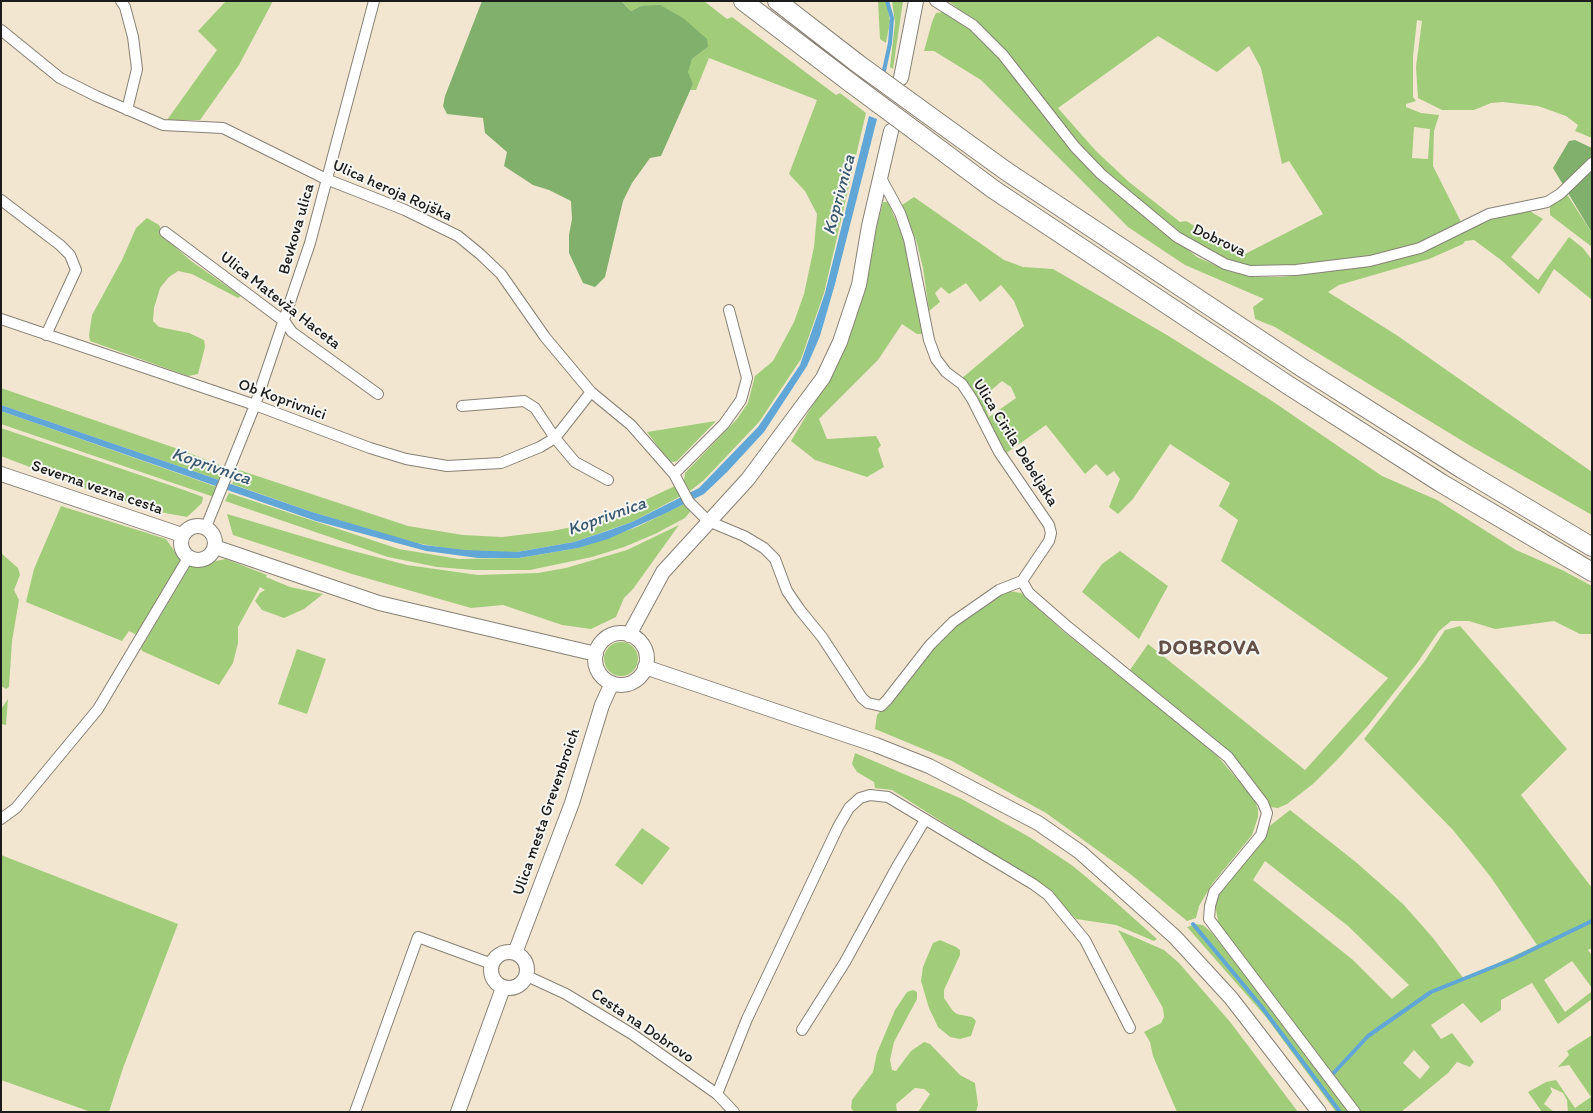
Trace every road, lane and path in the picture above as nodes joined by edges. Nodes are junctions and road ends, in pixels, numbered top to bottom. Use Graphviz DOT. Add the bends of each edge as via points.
graph roads {
  1 [pos="120,1"];
  2 [pos="374,1"];
  3 [pos="743,1"];
  4 [pos="777,1"];
  5 [pos="916,1"];
  6 [pos="935,1"];
  7 [pos="1,30"];
  8 [pos="901,78"];
  9 [pos="127,110"];
  10 [pos="891,132"];
  11 [pos="1592,163"];
  12 [pos="881,178"];
  13 [pos="326,179"];
  14 [pos="1,200"];
  15 [pos="165,232"];
  16 [pos="729,310"];
  17 [pos="1,319"];
  18 [pos="285,322"];
  19 [pos="46,334"];
  20 [pos="591,392"];
  21 [pos="378,394"];
  22 [pos="254,405"];
  23 [pos="462,406"];
  24 [pos="555,438"];
  25 [pos="1,474"];
  26 [pos="676,479"];
  27 [pos="608,480"];
  28 [pos="708,521"];
  29 [pos="206,527"];
  30 [pos="182,535"];
  31 [pos="215,547"];
  32 [pos="1592,547"];
  33 [pos="188,558"];
  34 [pos="1592,572"];
  35 [pos="1022,581"];
  36 [pos="629,635"];
  37 [pos="596,654"];
  38 [pos="645,667"];
  39 [pos="612,683"];
  40 [pos="1,819"];
  41 [pos="925,820"];
  42 [pos="515,953"];
  43 [pos="492,964"];
  44 [pos="527,976"];
  45 [pos="504,988"];
  46 [pos="1130,1028"];
  47 [pos="802,1030"];
  48 [pos="717,1094"];
  49 [pos="354,1112"];
  50 [pos="458,1112"];
  51 [pos="734,1112"];
  52 [pos="1319,1112"];
  53 [pos="1355,1112"];
  1 -- 9 [label="street" via="125,7 133,37 137,69"];
  2 -- 13 [label="street, Bevkova ulica"];
  3 -- 34 [label="highway, bridge" via="993,189 1441,483"];
  4 -- 32 [label="highway, bridge" via="1006,171 1292,362"];
  5 -- 8 [label="street"];
  6 -- 11 [label="street, Dobrova" via="973,25 1003,55 1075,147 1101,174 1176,237 1225,264 1250,271 1296,270 1370,261 1420,248 1489,214 1547,202"];
  7 -- 9 [label="street, Ulica heroja Rojška" via="60,78"];
  9 -- 13 [label="street, Ulica heroja Rojška" via="163,125 224,128"];
  10 -- 12 [label="street"];
  12 -- 28 [label="street" via="859,285 840,342 823,378 748,479"];
  12 -- 35 [label="street, Ulica Cirila Debeljaka" via="900,213 909,239 928,340 936,359 962,384 1000,452 1049,525 1051,533 1040,557"];
  13 -- 18 [label="street, Bevkova ulica"];
  13 -- 20 [label="street, Ulica heroja Rojška" via="405,210 458,236 501,274 545,336"];
  14 -- 19 [label="street" via="60,245 70,255 76,270"];
  15 -- 18 [label="street, Ulica Matevža Haceta"];
  16 -- 26 [label="street" via="747,378 741,400"];
  17 -- 19 [label="street, Ob Koprivnici"];
  18 -- 21 [label="street, Ulica Matevža Haceta" via="292,332"];
  18 -- 22 [label="street, Bevkova ulica"];
  19 -- 22 [label="street, Ob Koprivnici"];
  20 -- 24 [label="street, Ob Koprivnici"];
  20 -- 26 [label="street, Ulica heroja Rojška" via="631,425"];
  22 -- 24 [label="street, Ob Koprivnici" via="370,448 406,459 447,466 501,463"];
  22 -- 29 [label="street, Bevkova ulica"];
  23 -- 24 [label="street" via="524,401 535,408"];
  24 -- 27 [label="street" via="575,462"];
  25 -- 30 [label="street, Severna vezna cesta"];
  26 -- 28 [label="street, Ulica heroja Rojška" via="689,502"];
  28 -- 35 [label="street" via="744,536 775,559 787,591 800,610 862,698 875,705 881,706 887,700 930,644 953,622 999,590"];
  28 -- 36 [label="street" via="663,572"];
  29 -- 30 [label="street" via="190,527"];
  29 -- 31 [label="street" via="214,536"];
  30 -- 33 [label="street" via="181,546"];
  31 -- 33 [label="street" via="213,553 203,560"];
  31 -- 37 [label="street" via="378,603"];
  33 -- 40 [label="street" via="98,709 16,808"];
  35 -- 53 [label="street" via="1029,593 1068,627 1228,757 1263,803 1267,813 1261,835 1214,892 1209,919"];
  36 -- 37 [label="street" via="612,635 604,639"];
  36 -- 38 [label="street" via="642,644"];
  37 -- 39 [label="street" via="600,674"];
  38 -- 39 [label="street" via="636,680 628,684"];
  38 -- 52 [label="street" via="894,752 929,766 1038,824 1080,852 1175,937 1231,998"];
  39 -- 42 [label="street, Ulica mesta Grevenbroich" via="602,705 572,803"];
  41 -- 46 [label="street" via="1048,896 1085,940"];
  41 -- 47 [label="street" via="845,962"];
  41 -- 48 [label="street" via="888,797 865,797 849,808 747,1019"];
  42 -- 43 [label="street" via="499,956"];
  42 -- 44 [label="street" via="524,960"];
  43 -- 45 [label="street" via="494,981"];
  43 -- 49 [label="street" via="418,938"];
  44 -- 45 [label="street" via="520,985"];
  44 -- 48 [label="street, Cesta na Dobrovo" via="566,994 632,1034"];
  45 -- 50 [label="street"];
  48 -- 51 [label="street, Cesta na Dobrovo"];
}
